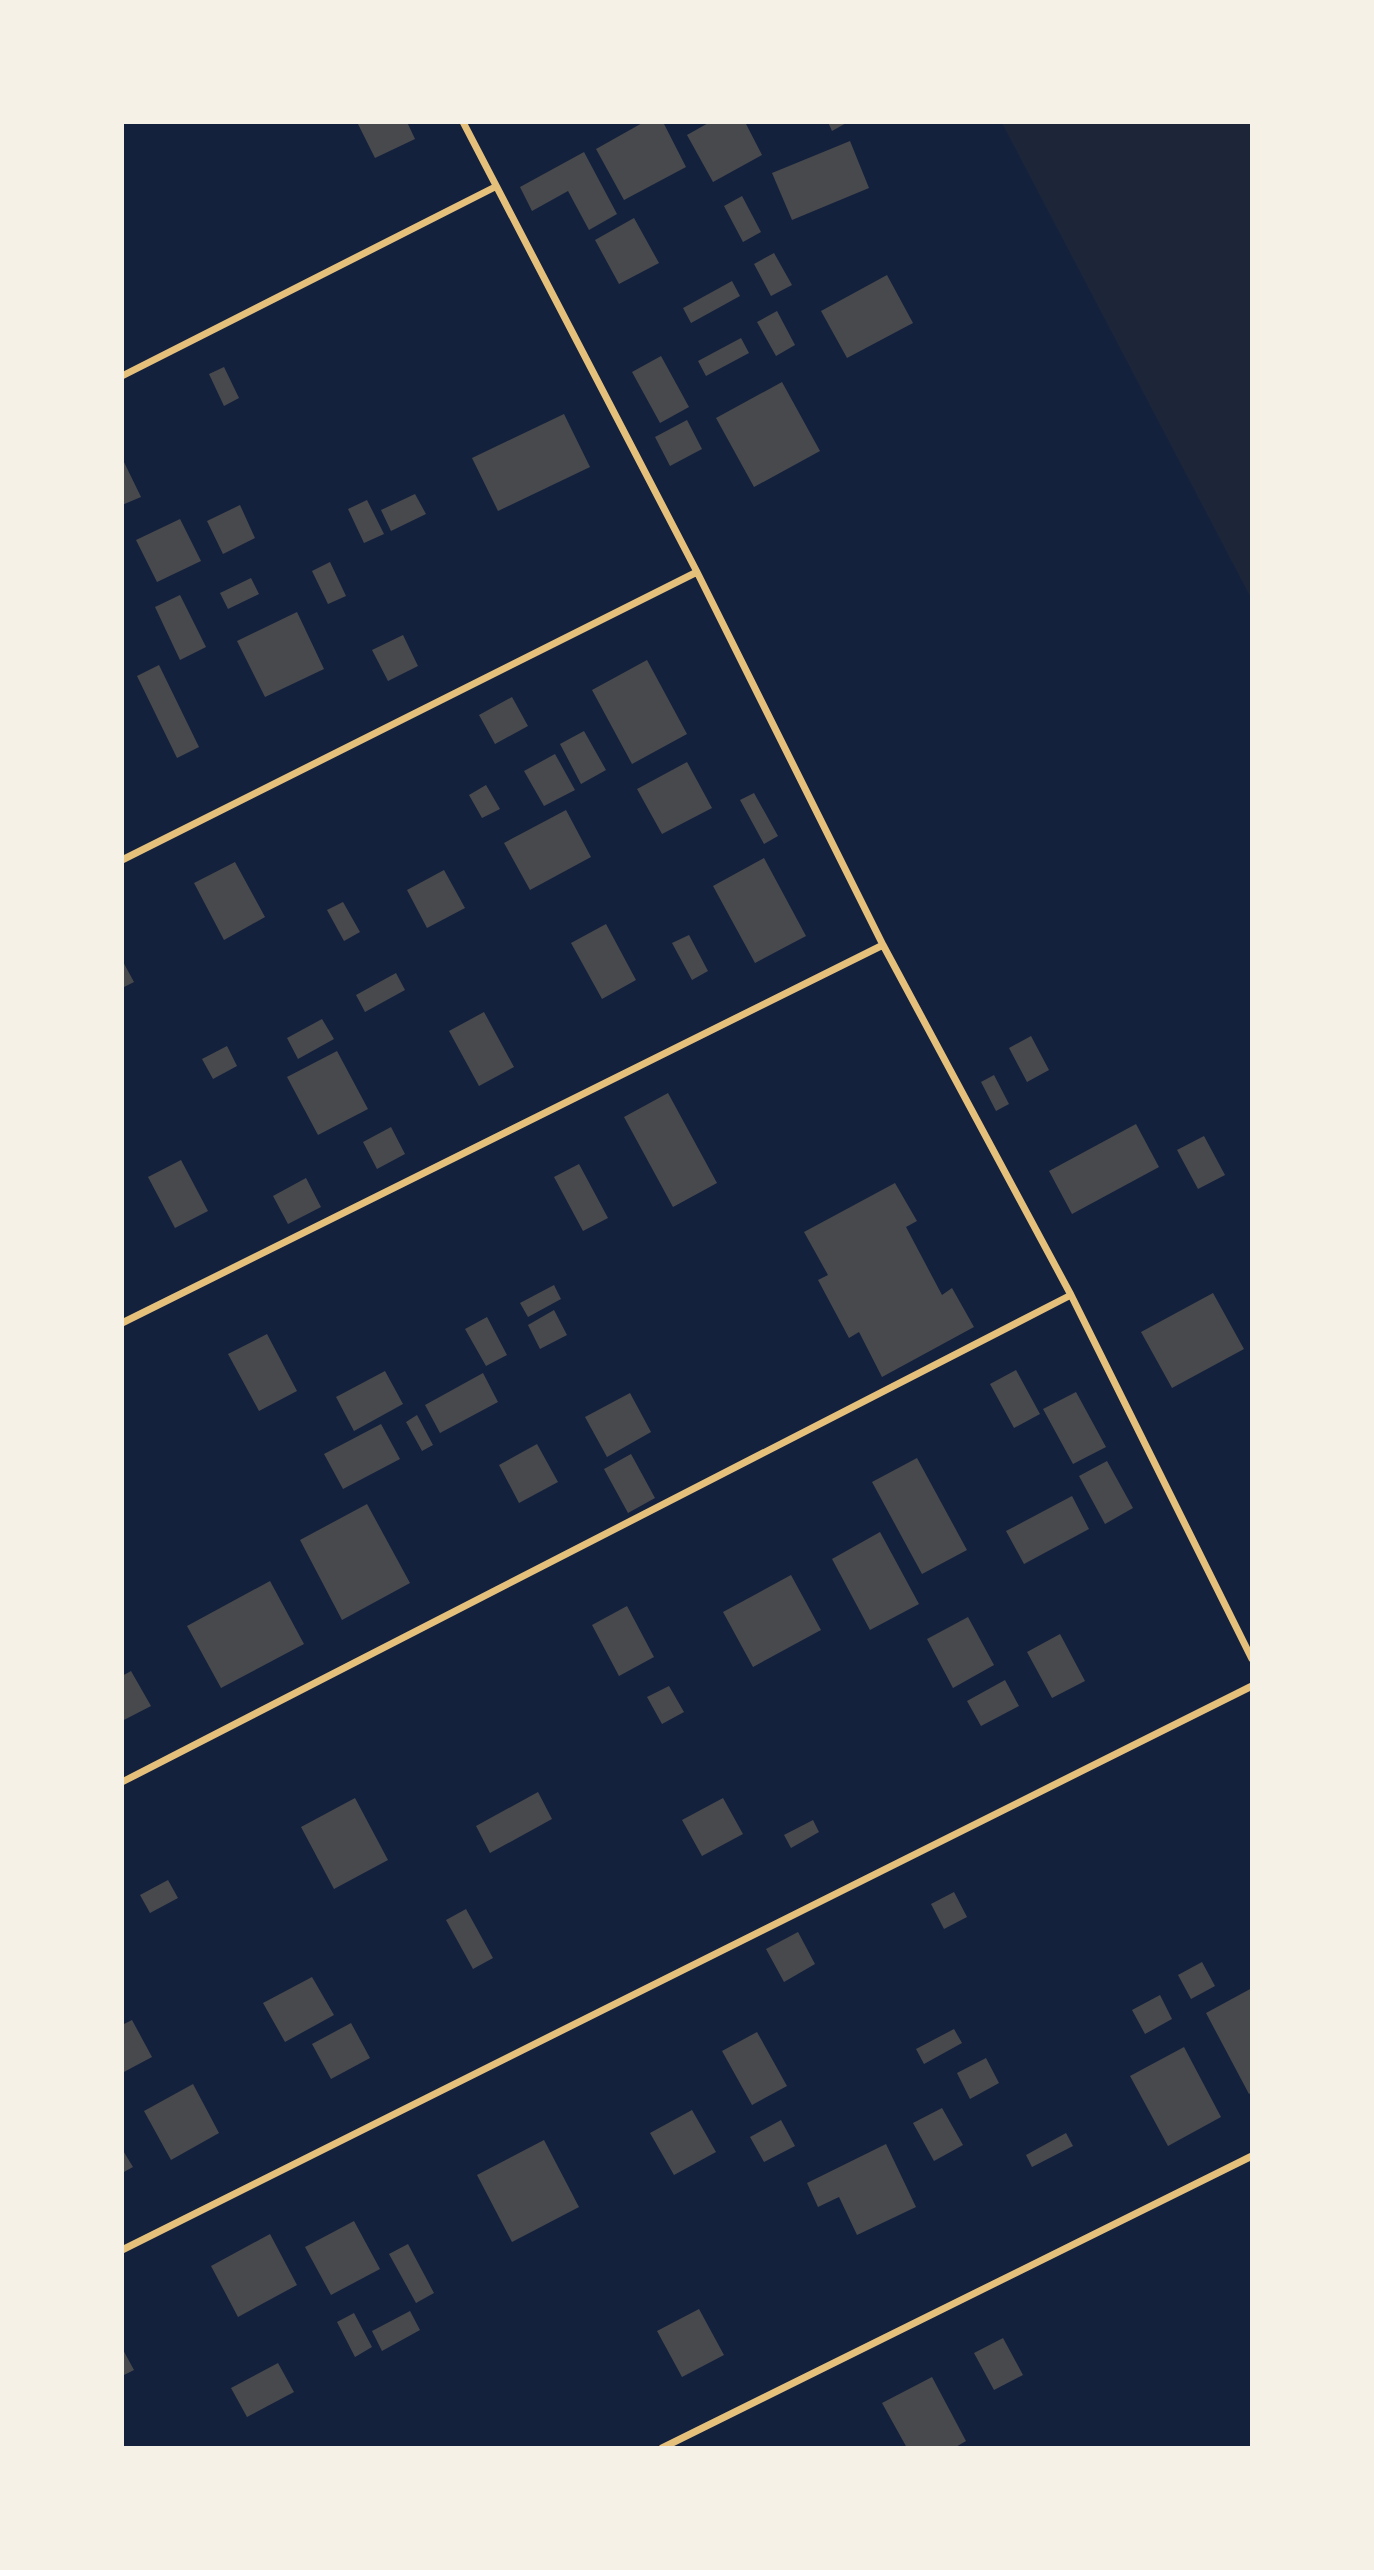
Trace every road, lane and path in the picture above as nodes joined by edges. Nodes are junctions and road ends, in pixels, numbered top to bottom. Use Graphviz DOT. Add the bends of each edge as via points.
graph roads {
  1 [pos="463,122"];
  2 [pos="495,187"];
  3 [pos="122,376"];
  4 [pos="698,572"];
  5 [pos="122,860"];
  6 [pos="883,945"];
  7 [pos="1071,1295"];
  8 [pos="122,1324"];
  9 [pos="1251,1659"];
  10 [pos="1251,1686"];
  11 [pos="122,1782"];
  12 [pos="1251,2155"];
  13 [pos="122,2250"];
  14 [pos="662,2448"];
  1 -- 2 [label="street"];
  2 -- 3 [label="street"];
  2 -- 4 [label="street"];
  4 -- 5 [label="street"];
  4 -- 6 [label="street"];
  6 -- 7 [label="street"];
  6 -- 8 [label="street"];
  7 -- 9 [label="street"];
  7 -- 11 [label="street"];
  10 -- 13 [label="street"];
  12 -- 14 [label="street"];
}
